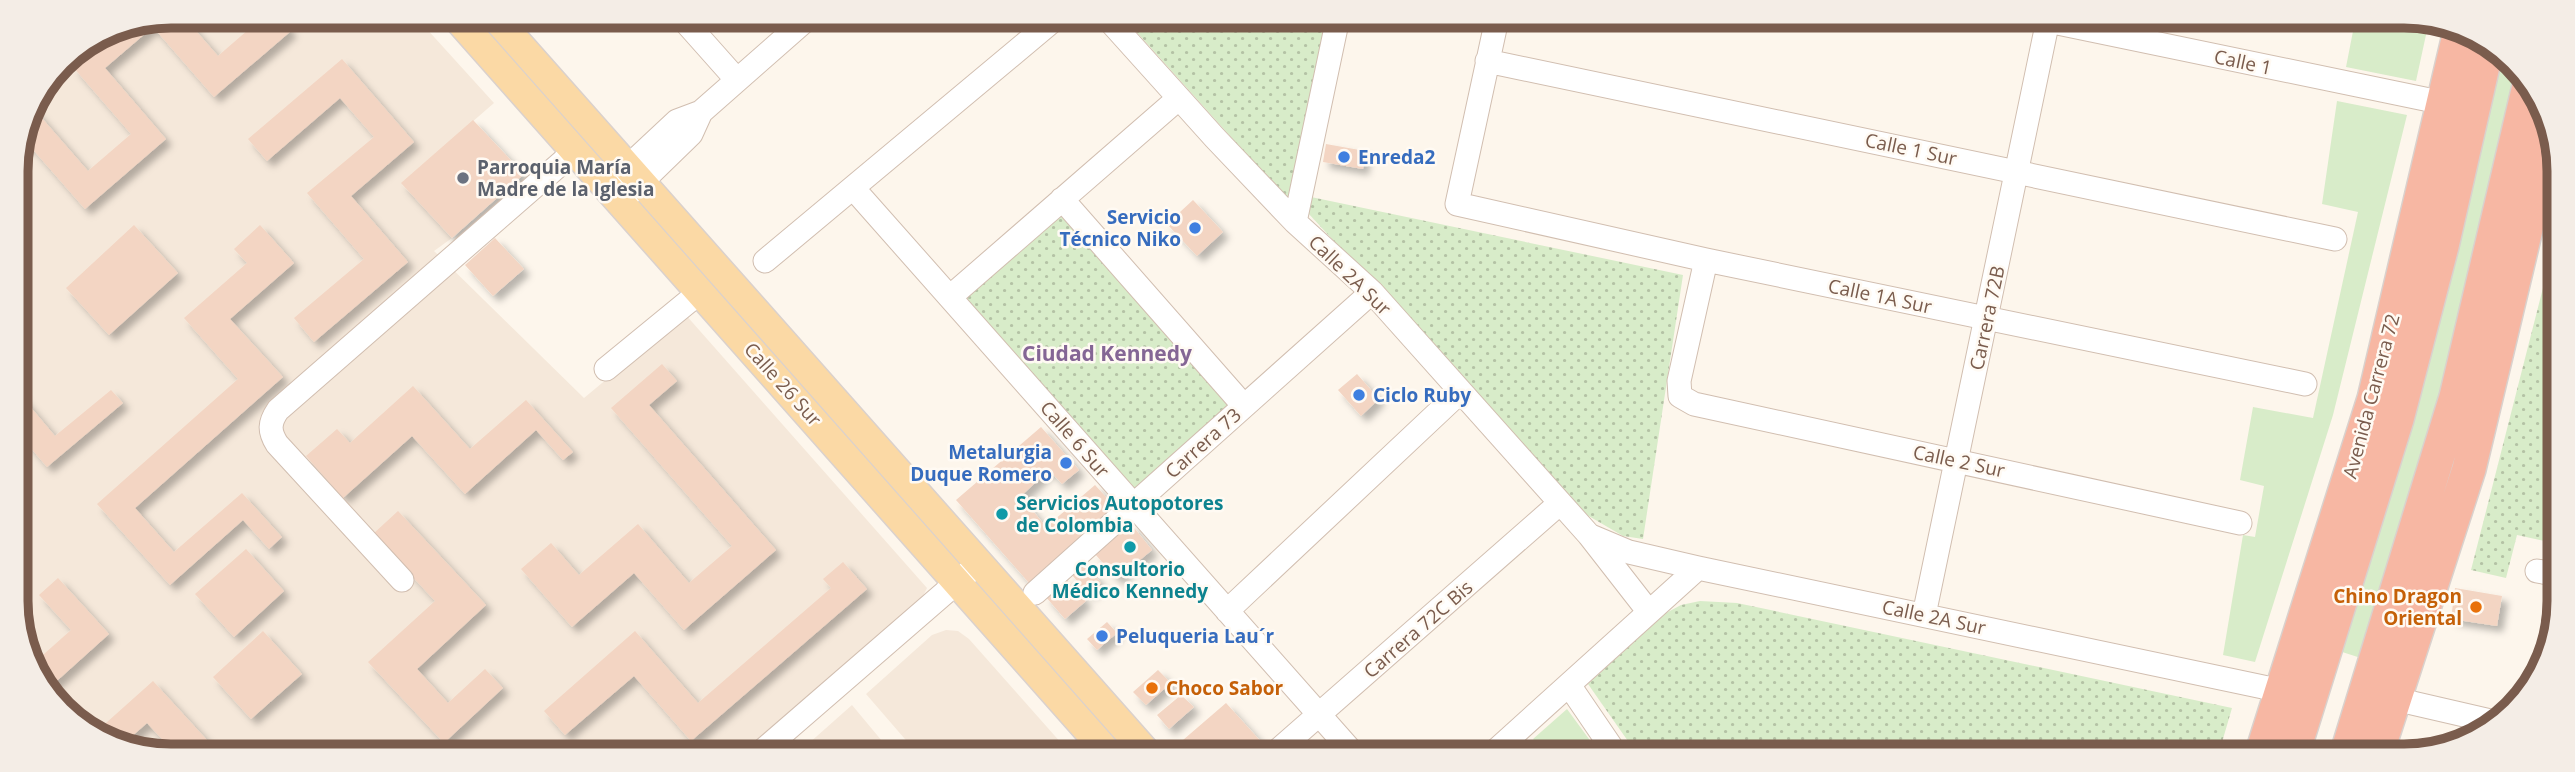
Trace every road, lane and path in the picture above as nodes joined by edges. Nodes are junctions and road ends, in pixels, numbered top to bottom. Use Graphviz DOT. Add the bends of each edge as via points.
graph roads {
  1 [pos="466,28"];
  2 [pos="505,28"];
  3 [pos="691,28"];
  4 [pos="796,28"];
  5 [pos="1044,28"];
  6 [pos="1116,28"];
  7 [pos="1336,28"];
  8 [pos="1494,28"];
  9 [pos="2045,28"];
  10 [pos="2084,28"];
  11 [pos="2458,39"];
  12 [pos="2486,54"];
  13 [pos="1487,61"];
  14 [pos="737,80"];
  15 [pos="1179,98"];
  16 [pos="2526,98"];
  17 [pos="2444,103"];
  18 [pos="2545,149"];
  19 [pos="575,151"];
  20 [pos="2018,171"];
  21 [pos="634,174"];
  22 [pos="853,188"];
  23 [pos="613,195"];
  24 [pos="1062,199"];
  25 [pos="1295,222"];
  26 [pos="2335,239"];
  27 [pos="1706,260"];
  28 [pos="765,261"];
  29 [pos="2487,273"];
  30 [pos="700,292"];
  31 [pos="1371,292"];
  32 [pos="950,297"];
  33 [pos="1987,318"];
  34 [pos="2421,329"];
  35 [pos="2499,346"];
  36 [pos="606,369"];
  37 [pos="2305,384"];
  38 [pos="1460,392"];
  39 [pos="1244,406"];
  40 [pos="2366,423"];
  41 [pos="1958,461"];
  42 [pos="1560,503"];
  43 [pos="1133,505"];
  44 [pos="2240,523"];
  45 [pos="1588,535"];
  46 [pos="979,563"];
  47 [pos="1698,568"];
  48 [pos="402,580"];
  49 [pos="957,582"];
  50 [pos="1035,593"];
  51 [pos="1227,611"];
  52 [pos="1649,612"];
  53 [pos="1924,615"];
  54 [pos="1569,685"];
  55 [pos="2283,691"];
  56 [pos="2395,699"];
  57 [pos="1320,715"];
  58 [pos="2484,719"];
  59 [pos="770,744"];
  60 [pos="1100,744"];
  61 [pos="1139,744"];
  62 [pos="1287,744"];
  63 [pos="1345,744"];
  64 [pos="1503,744"];
  65 [pos="1609,744"];
  66 [pos="2265,744"];
  67 [pos="2296,744"];
  68 [pos="2350,744"];
  69 [pos="2380,744"];
  1 -- 19 [label="main road, Calle 26 Sur"];
  2 -- 21 [label="main road, Calle 26 Sur"];
  3 -- 14 [label="street"];
  4 -- 14 [label="street"];
  5 -- 22 [label="street"];
  6 -- 15 [label="street, Calle 2A Sur"];
  7 -- 25 [label="street"];
  8 -- 13 [label="street"];
  9 -- 20 [label="street, Carrera 72B"];
  10 -- 17 [label="street, Calle 1"];
  11 -- 17 [label="highway, Avenida Carrera 72"];
  12 -- 34 [label="highway, Avenida Carrera 72"];
  13 -- 20 [label="street, Calle 1 Sur"];
  13 -- 27 [label="street, Calle 1A Sur" via="1457,204"];
  14 -- 21 [label="street" via="701,112 691,134"];
  15 -- 24 [label="street"];
  15 -- 25 [label="street, Calle 2A Sur"];
  16 -- 29 [label="highway"];
  17 -- 40 [label="highway, Avenida Carrera 72"];
  18 -- 35 [label="highway"];
  19 -- 23 [label="main road, Calle 26 Sur"];
  19 -- 48 [label="street" via="272,419 271,435 277,444"];
  20 -- 26 [label="street, Calle 1 Sur"];
  20 -- 33 [label="street, Carrera 72B"];
  21 -- 23 [label="street"];
  21 -- 46 [label="main road, Calle 26 Sur"];
  22 -- 28 [label="street"];
  22 -- 32 [label="street, Calle 6 Sur"];
  23 -- 30 [label="main road, Calle 26 Sur"];
  24 -- 32 [label="street"];
  24 -- 39 [label="street"];
  25 -- 31 [label="street, Calle 2A Sur"];
  27 -- 33 [label="street, Calle 1A Sur"];
  27 -- 41 [label="street, Calle 2 Sur" via="1679,381 1680,396 1694,404"];
  29 -- 35 [label="highway"];
  29 -- 68 [label="highway" via="2432,479"];
  30 -- 36 [label="street"];
  30 -- 49 [label="main road, Calle 26 Sur"];
  31 -- 38 [label="street, Calle 2A Sur"];
  31 -- 39 [label="street, Carrera 73"];
  32 -- 43 [label="street, Calle 6 Sur"];
  33 -- 37 [label="street, Calle 1A Sur"];
  33 -- 41 [label="street, Carrera 72B"];
  34 -- 40 [label="highway"];
  34 -- 67 [label="highway, Avenida Carrera 72"];
  35 -- 56 [label="highway" via="2469,469"];
  38 -- 42 [label="street, Calle 2A Sur"];
  38 -- 51 [label="street"];
  39 -- 43 [label="street, Carrera 73"];
  40 -- 55 [label="highway, Avenida Carrera 72"];
  41 -- 44 [label="street, Calle 2 Sur"];
  41 -- 53 [label="street, Carrera 72B"];
  42 -- 45 [label="street, Calle 2A Sur"];
  42 -- 57 [label="street, Carrera 72C Bis"];
  43 -- 50 [label="street, Carrera 73"];
  43 -- 51 [label="street, Calle 6 Sur"];
  45 -- 47 [label="street, Calle 2A Sur" via="1629,552"];
  45 -- 52 [label="street, Calle 2A Sur"];
  46 -- 49 [label="street"];
  46 -- 61 [label="main road, Calle 26 Sur"];
  47 -- 52 [label="street"];
  47 -- 53 [label="street, Calle 2A Sur"];
  49 -- 59 [label="street"];
  49 -- 60 [label="main road, Calle 26 Sur"];
  51 -- 57 [label="street, Calle 6 Sur"];
  52 -- 54 [label="street"];
  53 -- 55 [label="street, Calle 2A Sur"];
  54 -- 64 [label="street"];
  54 -- 65 [label="street"];
  55 -- 66 [label="highway, Avenida Carrera 72"];
  56 -- 58 [label="street"];
  56 -- 69 [label="highway"];
  57 -- 62 [label="street, Carrera 72C Bis"];
  57 -- 63 [label="street, Calle 6 Sur"];
}
